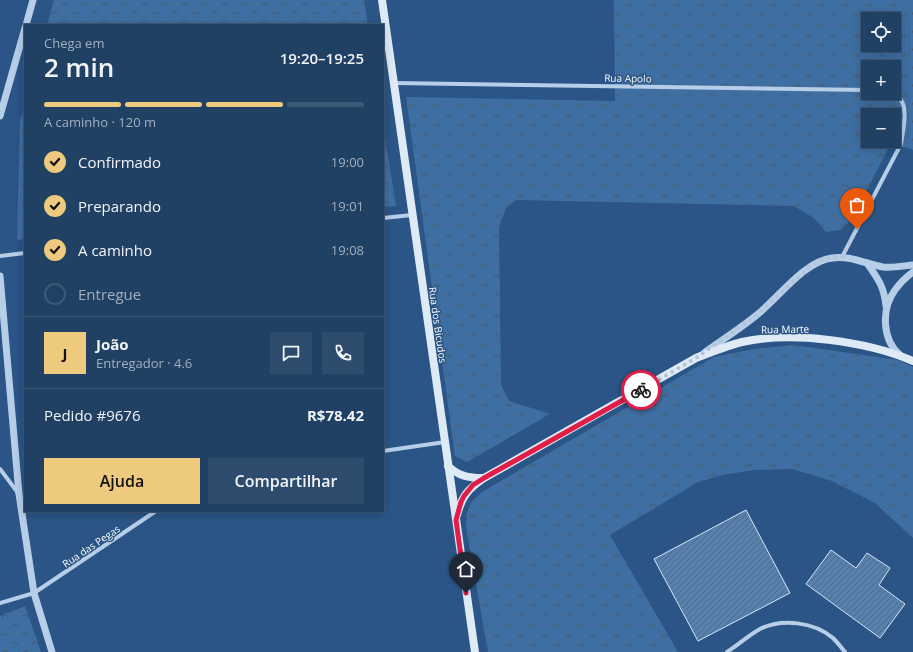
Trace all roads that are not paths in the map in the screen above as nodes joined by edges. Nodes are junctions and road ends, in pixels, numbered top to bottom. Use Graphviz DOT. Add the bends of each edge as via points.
graph roads {
  1 [pos="33,0"];
  2 [pos="382,0"];
  3 [pos="26,24"];
  4 [pos="24,32"];
  5 [pos="394,83"];
  6 [pos="861,90"];
  7 [pos="901,100"];
  8 [pos="0,116"];
  9 [pos="413,215"];
  10 [pos="384,218"];
  11 [pos="24,253"];
  12 [pos="0,256"];
  13 [pos="842,257"];
  14 [pos="867,263"];
  15 [pos="913,265"];
  16 [pos="913,272"];
  17 [pos="0,276"];
  18 [pos="886,312"];
  19 [pos="902,357"];
  20 [pos="696,358"];
  21 [pos="913,361"];
  22 [pos="445,442"];
  23 [pos="384,452"];
  24 [pos="448,466"];
  25 [pos="0,469"];
  26 [pos="484,478"];
  27 [pos="19,494"];
  28 [pos="155,512"];
  29 [pos="456,520"];
  30 [pos="34,593"];
  31 [pos="0,603"];
  32 [pos="52,652"];
  33 [pos="475,652"];
  34 [pos="727,652"];
  35 [pos="845,652"];
  1 -- 3 [label="street"];
  2 -- 5 [label="main road, Rua dos Bicudos"];
  4 -- 8 [label="street"];
  5 -- 6 [label="street, Rua Apolo"];
  5 -- 9 [label="main road, Rua dos Bicudos"];
  7 -- 13 [label="street" via="904,128 901,144"];
  9 -- 10 [label="street"];
  9 -- 22 [label="main road, Rua dos Bicudos"];
  11 -- 12 [label="street"];
  13 -- 14 [label="street"];
  13 -- 20 [label="street" via="821,260 811,266 760,312"];
  14 -- 15 [label="street" via="893,268"];
  14 -- 18 [label="street" via="882,288"];
  16 -- 18 [label="street" via="894,291"];
  17 -- 27 [label="street"];
  18 -- 19 [label="street" via="887,336 893,349"];
  19 -- 20 [label="main road, Rua Marte" via="852,344 785,338 762,339 725,346"];
  19 -- 21 [label="main road, Rua Marte"];
  20 -- 26 [label="main road, Rua Marte"];
  22 -- 23 [label="street"];
  22 -- 24 [label="main road, Rua dos Bicudos"];
  24 -- 26 [label="main road" via="465,477"];
  24 -- 29 [label="main road, Rua dos Bicudos"];
  25 -- 27 [label="street"];
  26 -- 29 [label="main road, Rua Marte" via="473,485 464,496"];
  27 -- 30 [label="street"];
  28 -- 30 [label="street, Rua das Pegas"];
  29 -- 33 [label="main road, Rua dos Bicudos"];
  30 -- 31 [label="street, Rua das Pegas"];
  30 -- 32 [label="street"];
  34 -- 35 [label="street" via="760,629 770,625 791,623 802,624 822,632 832,638"];
}
